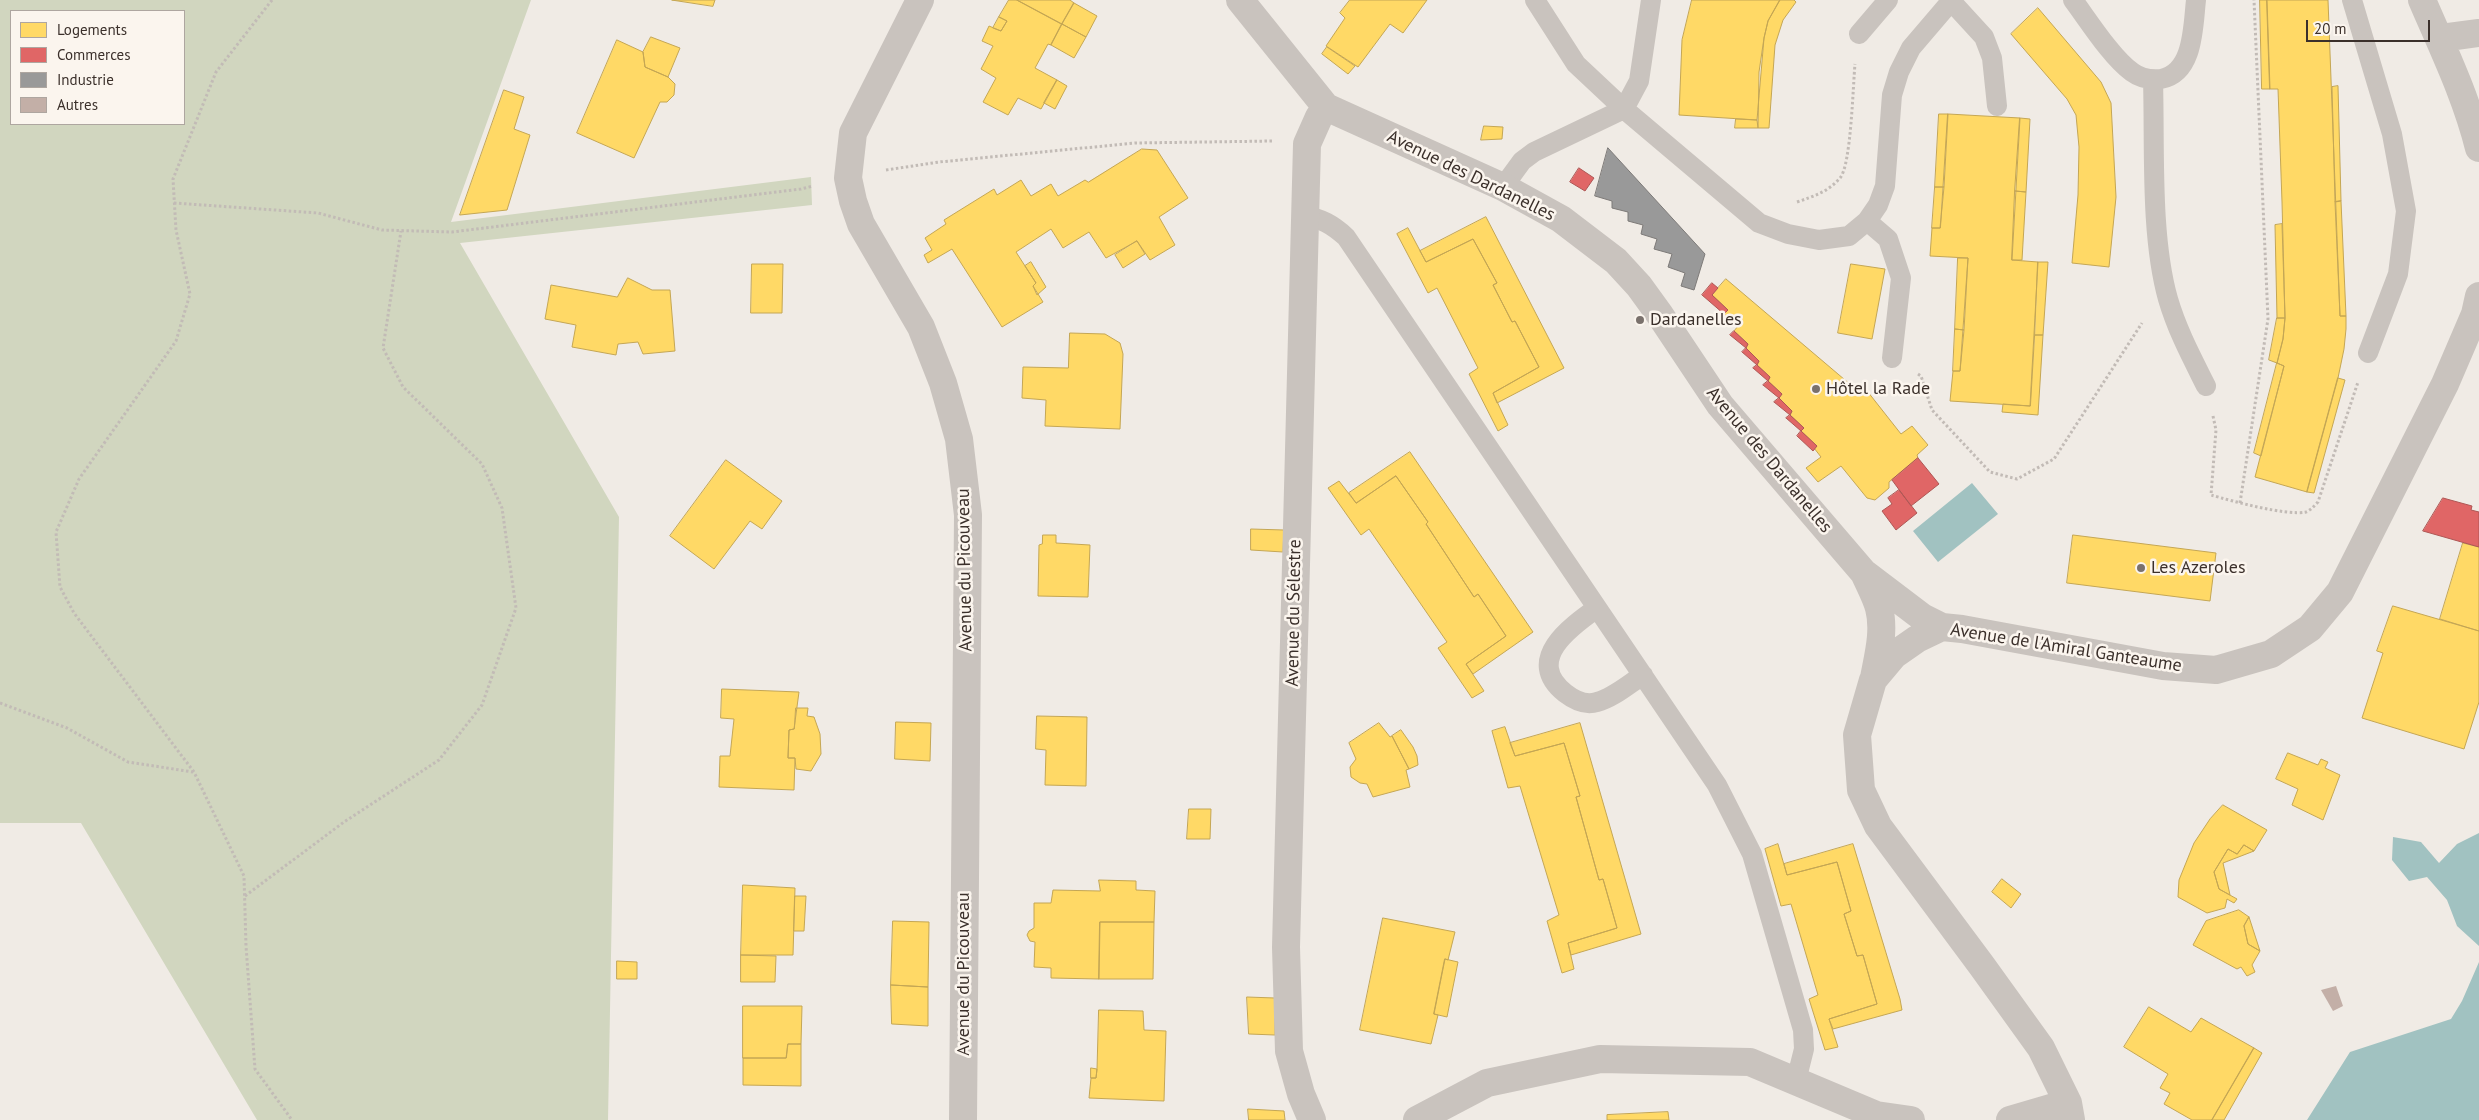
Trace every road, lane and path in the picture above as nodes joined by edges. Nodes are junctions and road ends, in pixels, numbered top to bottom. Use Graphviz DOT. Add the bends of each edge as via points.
graph roads {
  1 [pos="272,0"];
  2 [pos="920,0"];
  3 [pos="1240,0"];
  4 [pos="1651,0"];
  5 [pos="1888,0"];
  6 [pos="2073,0"];
  7 [pos="2196,0"];
  8 [pos="2254,0"];
  9 [pos="2352,0"];
  10 [pos="1952,1"];
  11 [pos="1542,3"];
  12 [pos="2429,4"];
  13 [pos="2479,33"];
  14 [pos="1859,34"];
  15 [pos="2441,38"];
  16 [pos="2153,80"];
  17 [pos="1997,106"];
  18 [pos="1326,107"];
  19 [pos="1624,109"];
  20 [pos="1281,141"];
  21 [pos="2479,148"];
  22 [pos="884,170"];
  23 [pos="848,178"];
  24 [pos="1503,187"];
  25 [pos="1796,202"];
  26 [pos="174,203"];
  27 [pos="1304,216"];
  28 [pos="1868,221"];
  29 [pos="401,231"];
  30 [pos="2479,296"];
  31 [pos="2170,304"];
  32 [pos="2368,353"];
  33 [pos="1892,358"];
  34 [pos="2206,386"];
  35 [pos="2240,503"];
  36 [pos="1864,573"];
  37 [pos="1597,608"];
  38 [pos="1942,627"];
  39 [pos="1642,675"];
  40 [pos="1874,680"];
  41 [pos="0,703"];
  42 [pos="194,772"];
  43 [pos="245,896"];
  44 [pos="1796,1081"];
  45 [pos="2070,1111"];
  46 [pos="292,1120"];
  47 [pos="962,1120"];
  48 [pos="1312,1120"];
  49 [pos="1417,1120"];
  50 [pos="1911,1120"];
  51 [pos="2010,1120"];
  1 -- 26 [label="path" via="216,72 173,180"];
  2 -- 23 [label="street, Avenue du Picouveau" via="853,133"];
  3 -- 18 [label="street, Avenue des Dardanelles"];
  4 -- 19 [label="lane" via="1639,81"];
  5 -- 14 [label="lane"];
  6 -- 16 [label="lane" via="2116,56 2131,71"];
  7 -- 16 [label="lane" via="2194,24 2184,62 2175,72"];
  8 -- 35 [label="path" via="2268,319"];
  9 -- 32 [label="lane" via="2392,134 2406,211 2398,274"];
  10 -- 17 [label="lane" via="1984,37 1992,58"];
  10 -- 28 [label="lane" via="1911,48 1899,72 1892,95 1885,186"];
  11 -- 19 [label="lane" via="1576,64"];
  12 -- 15 [label="street"];
  13 -- 15 [label="street"];
  14 -- 25 [label="path" via="1850,141 1842,177 1824,193"];
  15 -- 21 [label="street"];
  16 -- 31 [label="lane" via="2158,240"];
  18 -- 24 [label="street, Avenue des Dardanelles"];
  18 -- 27 [label="street, Avenue du Sélestre" via="1307,144"];
  19 -- 24 [label="lane" via="1534,152 1522,161"];
  19 -- 28 [label="lane" via="1759,223 1788,234 1819,240 1849,236"];
  20 -- 22 [label="path" via="1135,143"];
  23 -- 29 [label="path" via="801,189 452,232"];
  23 -- 47 [label="street, Avenue du Picouveau" via="861,224 921,327 943,383 959,440 968,515"];
  24 -- 36 [label="street, Avenue des Dardanelles" via="1561,219 1616,261 1660,315 1720,405"];
  26 -- 29 [label="path" via="318,213 382,230"];
  26 -- 42 [label="path" via="176,230 190,294 176,341 79,479 56,532 60,587 74,613"];
  27 -- 37 [label="lane" via="1316,217 1346,237"];
  27 -- 48 [label="street, Avenue du Sélestre" via="1286,947 1289,1051"];
  28 -- 33 [label="lane" via="1888,240 1901,278"];
  29 -- 43 [label="path" via="383,348 403,387 482,464 502,508 516,608 482,705 438,760 344,822"];
  30 -- 38 [label="street, Avenue de l'Amiral Ganteaume" via="2445,384 2340,592 2310,628 2271,654 2216,670 2163,666"];
  31 -- 33 [label="path" via="2148,314 2054,459 2017,479 1990,472 1932,410 1921,376"];
  31 -- 34 [label="lane"];
  32 -- 35 [label="path" via="2318,502 2309,511 2299,513"];
  34 -- 35 [label="path" via="2216,430 2211,495"];
  36 -- 38 [label="street, Avenue des Dardanelles" via="1915,612"];
  36 -- 40 [label="street, Avenue des Dardanelles" via="1879,607 1881,621"];
  37 -- 39 [label="lane"];
  37 -- 39 [label="lane" via="1559,638 1549,667 1554,682 1578,702 1596,703"];
  38 -- 40 [label="street, Avenue de l'Amiral Ganteaume" via="1894,655"];
  39 -- 44 [label="lane" via="1716,785 1752,854 1803,1030 1804,1049"];
  40 -- 45 [label="street, Avenue de l'Amiral Ganteaume" via="1857,735 1860,790 1878,826 2041,1048"];
  41 -- 42 [label="path" via="67,728 128,762"];
  42 -- 43 [label="path" via="244,876"];
  43 -- 46 [label="path" via="255,1069"];
  44 -- 49 [label="street" via="1750,1062 1600,1059 1487,1083"];
  44 -- 50 [label="street" via="1876,1115"];
  45 -- 51 [label="street"];
}
